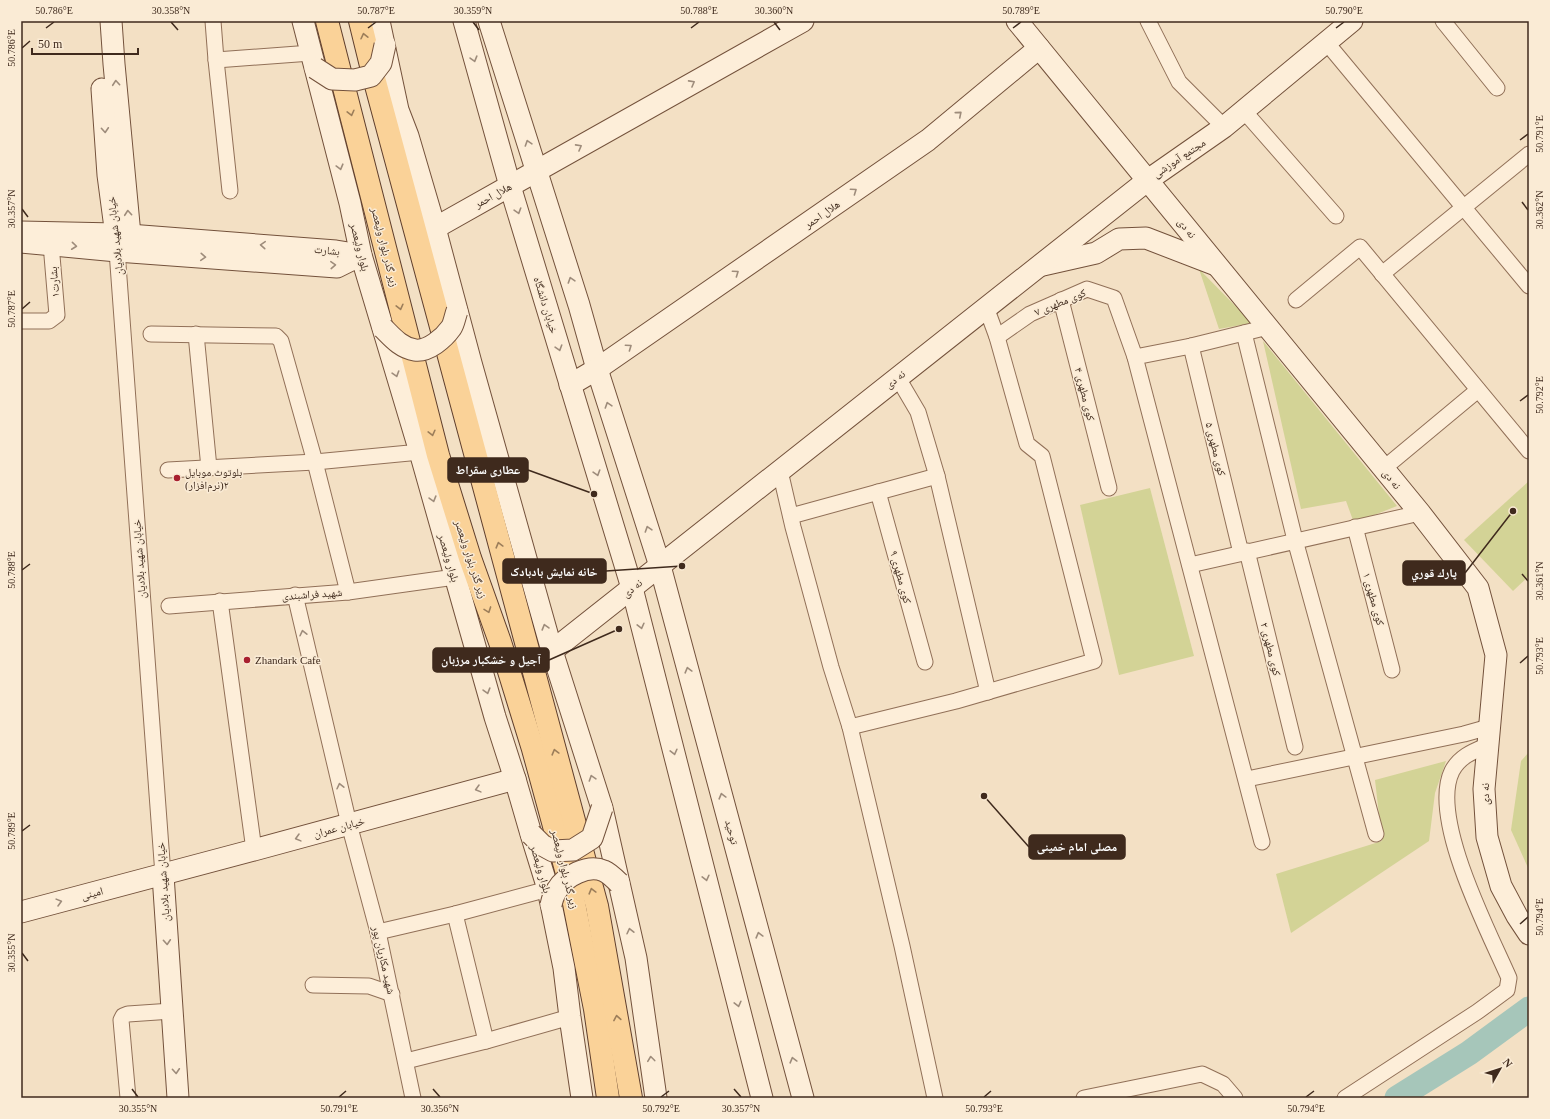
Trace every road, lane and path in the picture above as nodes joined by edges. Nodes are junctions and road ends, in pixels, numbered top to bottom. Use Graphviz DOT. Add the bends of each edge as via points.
graph roads {
  1 [pos="97,21"];
  2 [pos="111,21"];
  3 [pos="214,21"];
  4 [pos="303,21"];
  5 [pos="327,21"];
  6 [pos="360,21"];
  7 [pos="379,21"];
  8 [pos="464,21"];
  9 [pos="489,21"];
  10 [pos="803,21"];
  11 [pos="1016,21"];
  12 [pos="1148,21"];
  13 [pos="1352,21"];
  14 [pos="1442,21"];
  15 [pos="1326,42"];
  16 [pos="385,45"];
  17 [pos="1039,48"];
  18 [pos="216,60"];
  19 [pos="313,60"];
  20 [pos="1497,88"];
  21 [pos="1244,111"];
  22 [pos="1224,127"];
  23 [pos="1529,154"];
  24 [pos="536,171"];
  25 [pos="1148,180"];
  26 [pos="510,186"];
  27 [pos="230,191"];
  28 [pos="1463,207"];
  29 [pos="1336,216"];
  30 [pos="435,228"];
  31 [pos="21,232"];
  32 [pos="21,242"];
  33 [pos="123,243"];
  34 [pos="51,244"];
  35 [pos="361,255"];
  36 [pos="1039,266"];
  37 [pos="1218,266"];
  38 [pos="1382,274"];
  39 [pos="1529,286"];
  40 [pos="1061,300"];
  41 [pos="1296,300"];
  42 [pos="986,307"];
  43 [pos="457,311"];
  44 [pos="21,321"];
  45 [pos="1268,327"];
  46 [pos="383,328"];
  47 [pos="1244,333"];
  48 [pos="151,334"];
  49 [pos="196,334"];
  50 [pos="996,336"];
  51 [pos="1191,346"];
  52 [pos="1135,357"];
  53 [pos="597,369"];
  54 [pos="898,378"];
  55 [pos="570,385"];
  56 [pos="1478,390"];
  57 [pos="1529,451"];
  58 [pos="420,452"];
  59 [pos="315,462"];
  60 [pos="210,468"];
  61 [pos="1383,469"];
  62 [pos="168,470"];
  63 [pos="780,470"];
  64 [pos="937,476"];
  65 [pos="1109,488"];
  66 [pos="878,492"];
  67 [pos="1420,513"];
  68 [pos="791,516"];
  69 [pos="1355,527"];
  70 [pos="1295,540"];
  71 [pos="1244,552"];
  72 [pos="1190,565"];
  73 [pos="660,566"];
  74 [pos="455,577"];
  75 [pos="632,588"];
  76 [pos="348,592"];
  77 [pos="295,596"];
  78 [pos="220,601"];
  79 [pos="169,606"];
  80 [pos="552,651"];
  81 [pos="924,662"];
  82 [pos="1392,670"];
  83 [pos="988,692"];
  84 [pos="850,727"];
  85 [pos="1489,736"];
  86 [pos="1295,747"];
  87 [pos="1356,756"];
  88 [pos="515,779"];
  89 [pos="1247,779"];
  90 [pos="602,808"];
  91 [pos="349,824"];
  92 [pos="531,834"];
  93 [pos="1376,834"];
  94 [pos="1262,842"];
  95 [pos="254,850"];
  96 [pos="163,875"];
  97 [pos="619,883"];
  98 [pos="550,897"];
  99 [pos="21,912"];
  100 [pos="455,914"];
  101 [pos="378,932"];
  102 [pos="1529,934"];
  103 [pos="313,985"];
  104 [pos="392,994"];
  105 [pos="172,1011"];
  106 [pos="570,1016"];
  107 [pos="486,1041"];
  108 [pos="406,1061"];
  109 [pos="128,1098"];
  110 [pos="178,1098"];
  111 [pos="413,1098"];
  112 [pos="582,1098"];
  113 [pos="608,1098"];
  114 [pos="631,1098"];
  115 [pos="656,1098"];
  116 [pos="762,1098"];
  117 [pos="803,1098"];
  118 [pos="936,1098"];
  119 [pos="1084,1098"];
  120 [pos="1236,1098"];
  121 [pos="1345,1098"];
  1 -- 33 [label="street, خیابان شهید بلادیان, one-way" via="108,175"];
  33 -- 2 [label="street, خیابان شهید بلادیان, one-way"];
  3 -- 18 [label="street"];
  4 -- 19 [label="street, بلوار ولیعصر"];
  5 -- 113 [label="main road, زیر گذر بلوار ولیعصر, one-way" via="438,456 500,642 559,842 571,888 595,1009"];
  114 -- 6 [label="main road, one-way" via="597,906"];
  7 -- 16 [label="street"];
  8 -- 26 [label="street, خیابان دانشگاه, one-way"];
  24 -- 9 [label="street, one-way"];
  24 -- 10 [label="street, هلال احمر, one-way"];
  11 -- 17 [label="street, مجتمع آموزشی"];
  12 -- 22 [label="street" via="1180,82"];
  13 -- 15 [label="street, مجتمع آموزشی"];
  14 -- 20 [label="street"];
  15 -- 21 [label="street, مجتمع آموزشی"];
  15 -- 28 [label="street"];
  16 -- 19 [label="street, bridge" via="381,63 371,76 355,80 332,79"];
  16 -- 30 [label="street" via="398,110"];
  17 -- 25 [label="street, مجتمع آموزشی"];
  53 -- 17 [label="street, هلال احمر, one-way" via="928,140"];
  18 -- 19 [label="street"];
  18 -- 27 [label="street"];
  19 -- 35 [label="street, بلوار ولیعصر, one-way"];
  21 -- 22 [label="street, مجتمع آموزشی"];
  21 -- 29 [label="street"];
  22 -- 25 [label="street, مجتمع آموزشی"];
  23 -- 28 [label="street"];
  24 -- 26 [label="street, هلال احمر"];
  53 -- 24 [label="street, one-way"];
  25 -- 36 [label="street, نه دی"];
  25 -- 37 [label="street, نه دی"];
  26 -- 30 [label="street, هلال احمر"];
  26 -- 55 [label="street, خیابان دانشگاه, one-way"];
  28 -- 38 [label="street"];
  28 -- 39 [label="street"];
  30 -- 43 [label="street"];
  31 -- 33 [label="street, بشارت"];
  32 -- 34 [label="street, بشارت"];
  34 -- 33 [label="street, بشارت, one-way"];
  33 -- 35 [label="street, بشارت" via="337,266"];
  33 -- 96 [label="street, خیابان شهید بلادیان"];
  34 -- 44 [label="street, بشارت۱" via="56,315 49,321"];
  35 -- 46 [label="street, بلوار ولیعصر"];
  36 -- 37 [label="street" via="1096,253 1119,239 1146,238"];
  36 -- 42 [label="street, نه دی"];
  37 -- 45 [label="street, نه دی"];
  38 -- 41 [label="street" via="1360,247"];
  38 -- 56 [label="street"];
  40 -- 50 [label="street, کوی مطهری ۷" via="1030,314"];
  40 -- 52 [label="street, کوی مطهری ۷" via="1087,289 1114,298"];
  40 -- 65 [label="street, کوی مطهری ۴"];
  42 -- 50 [label="street"];
  42 -- 54 [label="street, نه دی"];
  43 -- 46 [label="street, bridge" via="452,327 440,340 426,348 416,350 396,342"];
  80 -- 43 [label="street, one-way"];
  45 -- 47 [label="street"];
  45 -- 61 [label="street, نه دی"];
  46 -- 58 [label="street, بلوار ولیعصر, one-way"];
  47 -- 51 [label="street"];
  47 -- 70 [label="street"];
  48 -- 49 [label="street"];
  49 -- 59 [label="street" via="279,338"];
  49 -- 60 [label="street"];
  50 -- 83 [label="street" via="1027,444 1042,456 1094,661"];
  51 -- 52 [label="street"];
  51 -- 71 [label="street, کوی مطهری ۵"];
  52 -- 72 [label="street"];
  53 -- 55 [label="street, هلال احمر"];
  73 -- 53 [label="street, one-way"];
  54 -- 63 [label="street, نه دی"];
  54 -- 64 [label="street" via="918,412"];
  55 -- 75 [label="street, خیابان دانشگاه, one-way"];
  56 -- 57 [label="street"];
  56 -- 61 [label="street"];
  58 -- 59 [label="street"];
  58 -- 74 [label="street, بلوار ولیعصر, one-way"];
  59 -- 60 [label="street"];
  59 -- 76 [label="street"];
  60 -- 62 [label="street"];
  61 -- 67 [label="street, نه دی"];
  63 -- 68 [label="street"];
  63 -- 73 [label="street, نه دی"];
  64 -- 66 [label="street"];
  64 -- 83 [label="street"];
  66 -- 68 [label="street"];
  66 -- 81 [label="street, کوی مطهری ۹"];
  67 -- 69 [label="street"];
  67 -- 85 [label="street, نه دی" via="1478,588 1496,655"];
  68 -- 84 [label="street" via="831,667"];
  69 -- 70 [label="street"];
  69 -- 82 [label="street, کوی مطهری ۱"];
  70 -- 71 [label="street"];
  70 -- 87 [label="street"];
  71 -- 72 [label="street"];
  71 -- 86 [label="street, کوی مطهری ۲"];
  72 -- 89 [label="street"];
  73 -- 75 [label="street, نه دی"];
  117 -- 73 [label="street, توحید, one-way"];
  74 -- 76 [label="street, شهید فراشبندی"];
  74 -- 88 [label="street, بلوار ولیعصر, one-way"];
  75 -- 80 [label="street, نه دی"];
  75 -- 116 [label="street, one-way"];
  76 -- 77 [label="street, شهید فراشبندی"];
  77 -- 78 [label="street, شهید فراشبندی"];
  91 -- 77 [label="street, شهید مکاریان پور, one-way"];
  78 -- 79 [label="street, شهید فراشبندی"];
  78 -- 95 [label="street"];
  90 -- 80 [label="street, one-way"];
  83 -- 84 [label="street"];
  84 -- 118 [label="street"];
  85 -- 87 [label="street" via="1464,734"];
  85 -- 102 [label="street, نه دی" via="1484,789 1487,837 1501,886"];
  85 -- 121 [label="street" via="1464,756 1452,771 1447,793 1451,834 1464,875 1509,978 1507,990"];
  87 -- 89 [label="street"];
  87 -- 93 [label="street"];
  88 -- 91 [label="street, خیابان عمران, one-way"];
  88 -- 92 [label="street, بلوار ولیعصر"];
  89 -- 94 [label="street"];
  90 -- 92 [label="street, bridge" via="592,838 573,850 554,851 542,845"];
  90 -- 97 [label="street"];
  91 -- 95 [label="street, خیابان عمران, one-way"];
  91 -- 101 [label="street, شهید مکاریان پور"];
  92 -- 98 [label="street, بلوار ولیعصر"];
  95 -- 96 [label="street, خیابان عمران"];
  99 -- 96 [label="street, امینی, one-way"];
  96 -- 105 [label="street, خیابان شهید بلادیان, one-way"];
  97 -- 98 [label="street, bridge" via="604,871 591,869 563,882"];
  115 -- 97 [label="street, one-way" via="636,958"];
  98 -- 100 [label="street"];
  98 -- 106 [label="street, بلوار ولیعصر" via="564,968"];
  100 -- 101 [label="street"];
  100 -- 107 [label="street"];
  101 -- 104 [label="street, شهید مکاریان پور"];
  103 -- 104 [label="street" via="369,986"];
  104 -- 108 [label="street, شهید مکاریان پور"];
  105 -- 109 [label="street" via="123,1016 121,1020"];
  105 -- 110 [label="street, خیابان شهید بلادیان, one-way"];
  106 -- 107 [label="street"];
  106 -- 112 [label="street, بلوار ولیعصر"];
  107 -- 108 [label="street"];
  108 -- 111 [label="street, شهید مکاریان پور"];
  119 -- 120 [label="street" via="1202,1074 1223,1084"];
}
